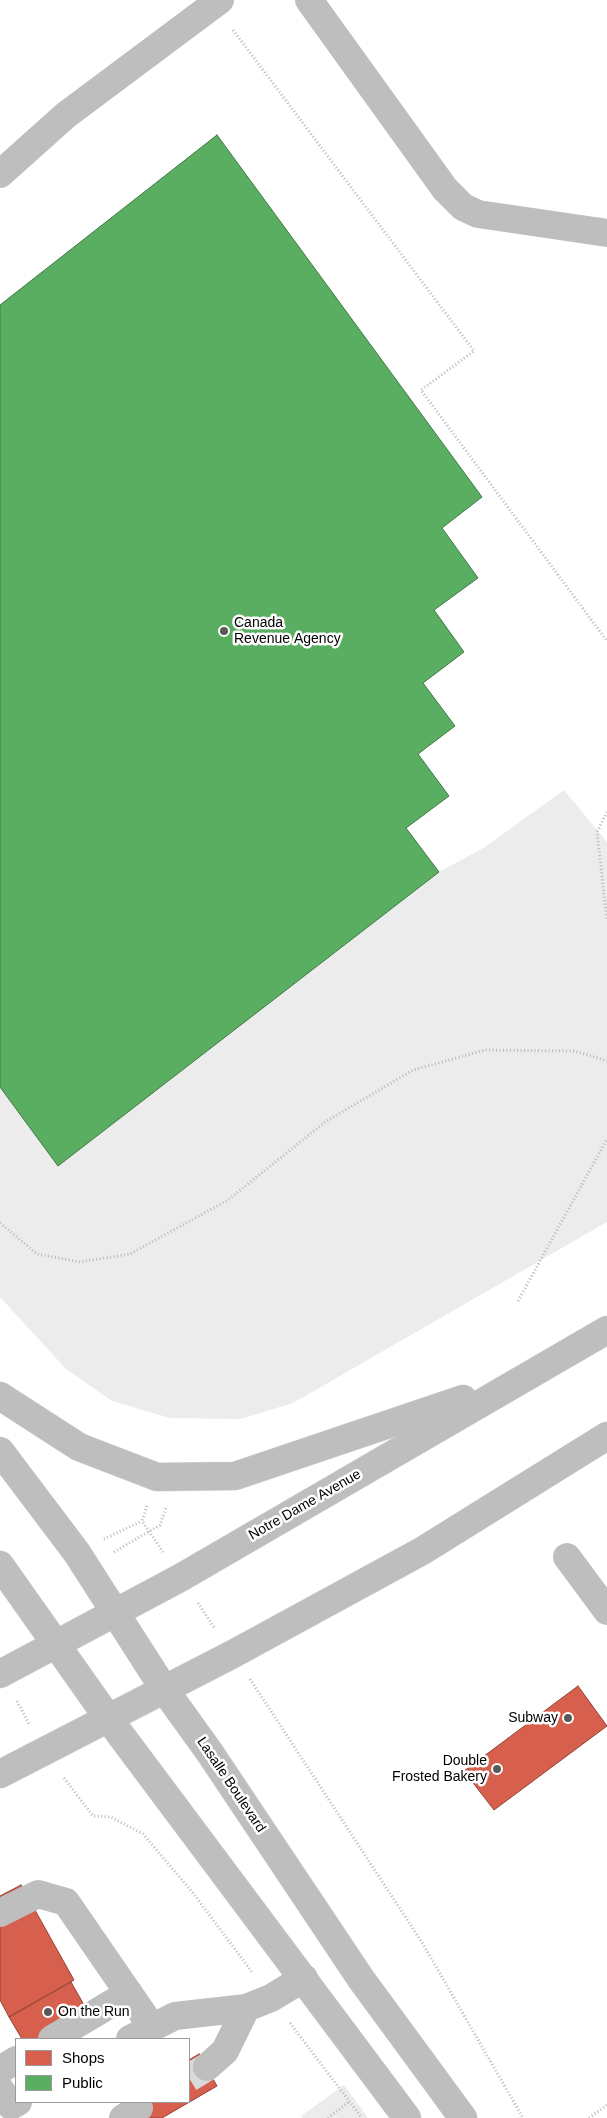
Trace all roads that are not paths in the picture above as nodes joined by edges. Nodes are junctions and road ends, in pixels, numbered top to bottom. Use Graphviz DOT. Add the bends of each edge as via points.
graph roads {
  1 [pos="310,0"];
  2 [pos="217,2"];
  3 [pos="0,174"];
  4 [pos="607,233"];
  5 [pos="607,1330"];
  6 [pos="521,1379"];
  7 [pos="0,1396"];
  8 [pos="607,1436"];
  9 [pos="0,1451"];
  10 [pos="567,1557"];
  11 [pos="0,1564"];
  12 [pos="607,1611"];
  13 [pos="117,1613"];
  14 [pos="57,1644"];
  15 [pos="1,1673"];
  16 [pos="164,1689"];
  17 [pos="108,1718"];
  18 [pos="0,1774"];
  19 [pos="0,1913"];
  20 [pos="304,1978"];
  21 [pos="129,1993"];
  22 [pos="246,2008"];
  23 [pos="141,2033"];
  24 [pos="54,2038"];
  25 [pos="15,2061"];
  26 [pos="207,2067"];
  27 [pos="0,2070"];
  28 [pos="407,2118"];
  29 [pos="463,2118"];
  1 -- 4 [label="main road" via="445,189 463,207 478,214"];
  2 -- 3 [label="main road" via="66,115"];
  5 -- 6 [label="main road, Notre Dame Avenue"];
  6 -- 7 [label="main road" via="235,1476 157,1477 79,1447"];
  6 -- 13 [label="main road, Notre Dame Avenue"];
  8 -- 16 [label="main road" via="422,1552"];
  9 -- 13 [label="main road, Lasalle Boulevard"];
  10 -- 12 [label="main road"];
  11 -- 14 [label="main road"];
  13 -- 14 [label="main road, Notre Dame Avenue"];
  13 -- 16 [label="main road, Lasalle Boulevard"];
  14 -- 15 [label="main road, Notre Dame Avenue"];
  14 -- 17 [label="main road"];
  16 -- 17 [label="main road"];
  16 -- 29 [label="main road, Lasalle Boulevard" via="360,1979"];
  17 -- 18 [label="main road"];
  17 -- 20 [label="main road"];
  19 -- 21 [label="main road" via="38,1894 66,1902"];
  20 -- 22 [label="main road" via="271,1998"];
  20 -- 28 [label="main road"];
  21 -- 23 [label="main road"];
  21 -- 24 [label="main road"];
  22 -- 23 [label="main road" via="175,2016"];
  22 -- 26 [label="main road" via="224,2051"];
  25 -- 27 [label="main road"];
}
